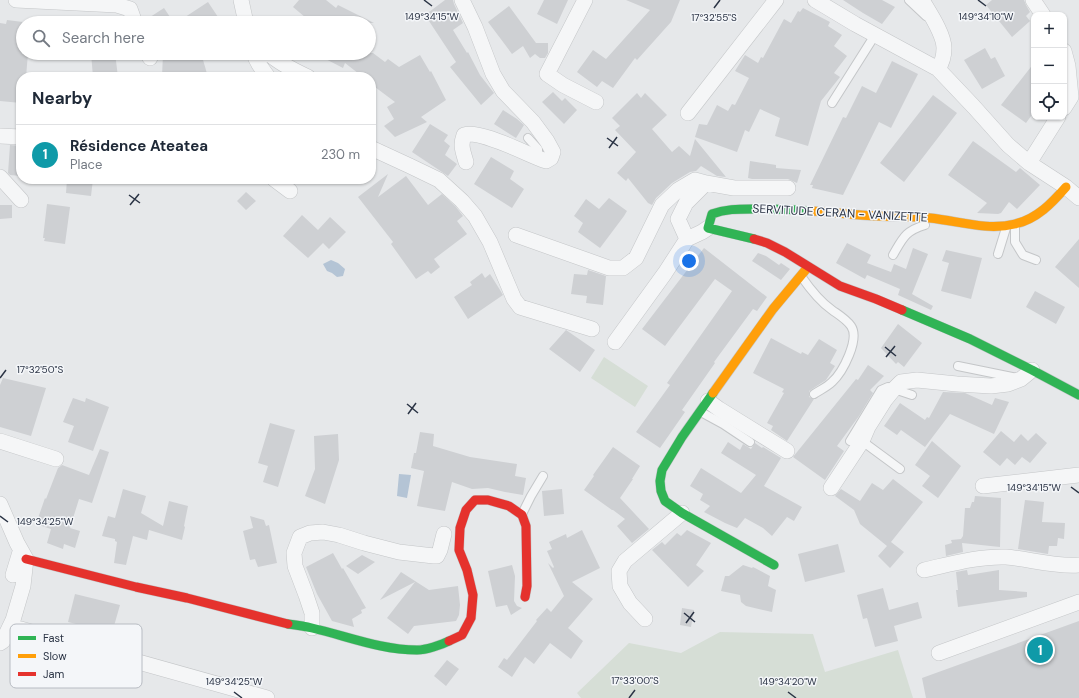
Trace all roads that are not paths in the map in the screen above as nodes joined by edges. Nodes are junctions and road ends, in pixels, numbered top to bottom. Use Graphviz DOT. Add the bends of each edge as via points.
graph roads {
  1 [pos="16,0"];
  2 [pos="241,0"];
  3 [pos="462,0"];
  4 [pos="585,0"];
  5 [pos="776,0"];
  6 [pos="815,0"];
  7 [pos="909,0"];
  8 [pos="922,0"];
  9 [pos="1033,0"];
  10 [pos="85,2"];
  11 [pos="135,4"];
  12 [pos="1040,12"];
  13 [pos="135,16"];
  14 [pos="244,16"];
  15 [pos="937,26"];
  16 [pos="875,35"];
  17 [pos="256,60"];
  18 [pos="277,60"];
  19 [pos="1067,62"];
  20 [pos="938,69"];
  21 [pos="264,72"];
  22 [pos="298,72"];
  23 [pos="1071,100"];
  24 [pos="596,102"];
  25 [pos="832,103"];
  26 [pos="688,113"];
  27 [pos="1056,120"];
  28 [pos="0,136"];
  29 [pos="16,137"];
  30 [pos="528,138"];
  31 [pos="376,150"];
  32 [pos="538,157"];
  33 [pos="466,162"];
  34 [pos="1029,163"];
  35 [pos="0,177"];
  36 [pos="706,183"];
  37 [pos="281,184"];
  38 [pos="1066,187"];
  39 [pos="788,188"];
  40 [pos="290,191"];
  41 [pos="1079,198"];
  42 [pos="21,200"];
  43 [pos="941,219"];
  44 [pos="1011,225"];
  45 [pos="708,228"];
  46 [pos="516,235"];
  47 [pos="687,240"];
  48 [pos="998,254"];
  49 [pos="893,255"];
  50 [pos="1036,260"];
  51 [pos="808,267"];
  52 [pos="801,275"];
  53 [pos="592,329"];
  54 [pos="615,342"];
  55 [pos="958,366"];
  56 [pos="1026,374"];
  57 [pos="894,389"];
  58 [pos="814,394"];
  59 [pos="912,395"];
  60 [pos="1079,396"];
  61 [pos="704,406"];
  62 [pos="0,441"];
  63 [pos="856,441"];
  64 [pos="750,442"];
  65 [pos="787,451"];
  66 [pos="56,459"];
  67 [pos="900,469"];
  68 [pos="1079,475"];
  69 [pos="543,476"];
  70 [pos="983,486"];
  71 [pos="831,488"];
  72 [pos="0,504"];
  73 [pos="682,513"];
  74 [pos="522,514"];
  75 [pos="444,534"];
  76 [pos="23,554"];
  77 [pos="774,565"];
  78 [pos="1079,565"];
  79 [pos="924,570"];
  80 [pos="12,575"];
  81 [pos="525,597"];
  82 [pos="1079,602"];
  83 [pos="645,618"];
  84 [pos="11,624"];
  85 [pos="10,626"];
  86 [pos="312,628"];
  87 [pos="0,643"];
  88 [pos="939,653"];
  89 [pos="142,663"];
  90 [pos="266,698"];
  1 -- 10 [label="street"];
  2 -- 14 [label="street"];
  3 -- 32 [label="street" via="493,74 503,91 533,122 553,152 551,158 546,160"];
  4 -- 24 [label="street" via="547,74"];
  5 -- 26 [label="street"];
  6 -- 16 [label="street"];
  7 -- 15 [label="lane"];
  8 -- 15 [label="street"];
  9 -- 12 [label="street"];
  10 -- 11 [label="street" via="117,6"];
  11 -- 13 [label="street"];
  15 -- 20 [label="street" via="944,48"];
  16 -- 20 [label="street"];
  16 -- 25 [label="lane"];
  17 -- 21 [label="street"];
  18 -- 22 [label="street"];
  19 -- 23 [label="street"];
  20 -- 34 [label="street"];
  27 -- 34 [label="street"];
  28 -- 29 [label="street"];
  30 -- 32 [label="lane" via="538,148"];
  31 -- 53 [label="street" via="439,180 462,201 475,216 486,236 520,307"];
  32 -- 33 [label="street" via="469,133 464,135 462,141"];
  34 -- 38 [label="street"];
  35 -- 42 [label="street"];
  36 -- 39 [label="street" via="734,188"];
  36 -- 46 [label="street" via="695,180 678,190 662,205 636,258 623,268 609,268"];
  36 -- 47 [label="street" via="686,203 678,219"];
  37 -- 40 [label="street"];
  38 -- 41 [label="street"];
  38 -- 44 [label="street, SERVITUDE CERAN - VANIZETTE" via="1035,216"];
  43 -- 44 [label="street, SERVITUDE CERAN - VANIZETTE" via="978,225"];
  43 -- 45 [label="street, SERVITUDE CERAN - VANIZETTE" via="787,209 738,209 722,210 712,214"];
  43 -- 49 [label="lane" via="914,228 904,236"];
  44 -- 48 [label="lane"];
  44 -- 50 [label="lane" via="1015,242 1023,255"];
  45 -- 47 [label="street"];
  45 -- 51 [label="street" via="767,243"];
  47 -- 54 [label="street"];
  51 -- 52 [label="street"];
  51 -- 56 [label="street" via="840,286 970,339"];
  52 -- 58 [label="lane" via="819,299 844,318 852,328 854,337 843,368 833,382"];
  52 -- 61 [label="street"];
  55 -- 56 [label="lane"];
  56 -- 57 [label="street" via="1008,384 991,386 916,380 901,382"];
  56 -- 60 [label="street"];
  57 -- 59 [label="lane"];
  57 -- 63 [label="street"];
  61 -- 64 [label="lane" via="723,424"];
  61 -- 65 [label="street" via="719,409"];
  61 -- 73 [label="street" via="662,470 660,481 665,501"];
  62 -- 66 [label="street"];
  63 -- 67 [label="lane"];
  63 -- 71 [label="street"];
  68 -- 70 [label="street"];
  69 -- 74 [label="lane"];
  72 -- 76 [label="street"];
  73 -- 77 [label="street"];
  73 -- 83 [label="street" via="625,561 619,571 620,586 630,603"];
  74 -- 81 [label="street" via="526,526"];
  74 -- 86 [label="street" via="509,506 488,500 475,500 466,510 460,528 459,550 473,595 472,618 462,635 444,644 418,650 388,647"];
  75 -- 86 [label="street" via="437,556 399,552 323,532 300,537 294,553 295,566 312,613"];
  76 -- 80 [label="street"];
  76 -- 84 [label="street" via="23,586"];
  76 -- 86 [label="street" via="136,587"];
  78 -- 79 [label="street" via="1065,566 1006,557 983,558"];
  82 -- 88 [label="street"];
  85 -- 87 [label="street"];
  89 -- 90 [label="street"];
}
